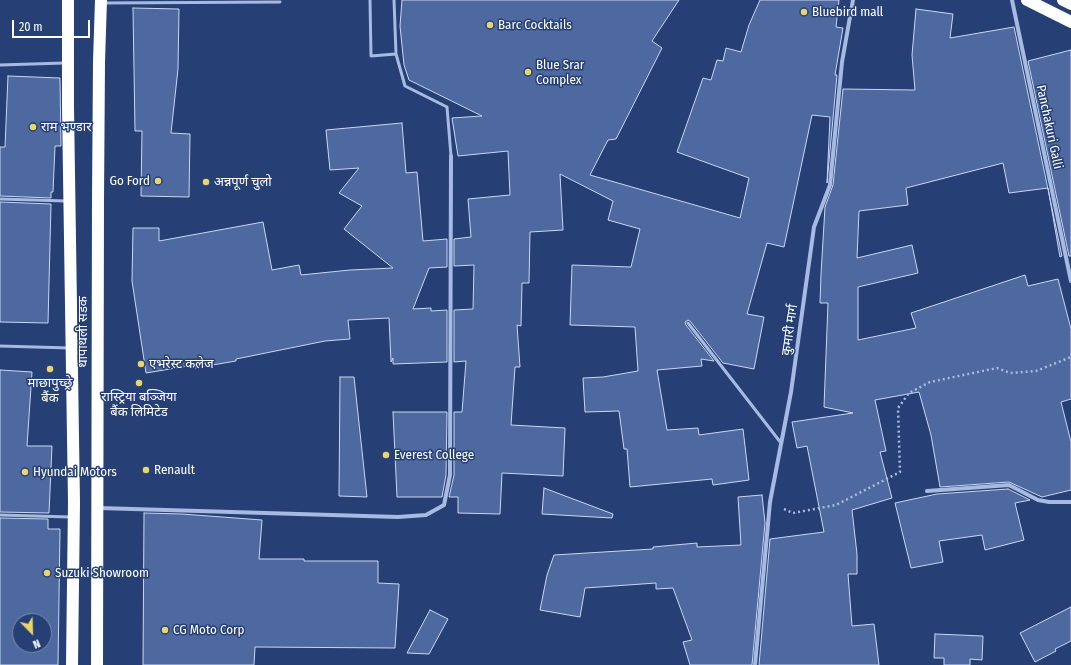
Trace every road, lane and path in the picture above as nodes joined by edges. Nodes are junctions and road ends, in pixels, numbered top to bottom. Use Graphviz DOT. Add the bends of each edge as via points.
graph roads {
  1 [pos="68,0"];
  2 [pos="370,0"];
  3 [pos="394,0"];
  4 [pos="853,0"];
  5 [pos="1012,0"];
  6 [pos="1026,0"];
  7 [pos="1063,0"];
  8 [pos="101,1"];
  9 [pos="280,2"];
  10 [pos="1071,4"];
  11 [pos="1071,22"];
  12 [pos="396,54"];
  13 [pos="68,63"];
  14 [pos="0,65"];
  15 [pos="451,156"];
  16 [pos="0,199"];
  17 [pos="69,201"];
  18 [pos="1071,281"];
  19 [pos="688,323"];
  20 [pos="0,346"];
  21 [pos="71,348"];
  22 [pos="1071,357"];
  23 [pos="781,443"];
  24 [pos="927,491"];
  25 [pos="770,502"];
  26 [pos="1071,502"];
  27 [pos="97,508"];
  28 [pos="0,515"];
  29 [pos="74,517"];
  30 [pos="72,665"];
  31 [pos="97,665"];
  32 [pos="755,665"];
  1 -- 13 [label="highway, थापाथली सडक"];
  2 -- 12 [label="lane" via="372,56"];
  3 -- 12 [label="lane"];
  4 -- 23 [label="street, कुमारी मार्ग" via="842,62 830,185 814,227 792,392"];
  5 -- 18 [label="street, Panchakuri Galli"];
  6 -- 11 [label="highway"];
  7 -- 10 [label="highway"];
  8 -- 9 [label="lane"];
  8 -- 27 [label="highway, थापाथली सडक"];
  12 -- 15 [label="lane" via="405,86 446,107"];
  13 -- 14 [label="lane"];
  13 -- 17 [label="highway, थापाथली सडक"];
  15 -- 27 [label="street" via="450,474 444,505 426,515 398,517"];
  16 -- 17 [label="lane"];
  17 -- 21 [label="highway, थापाथली सडक"];
  19 -- 23 [label="lane"];
  20 -- 21 [label="lane"];
  21 -- 29 [label="highway, थापाथली सडक"];
  22 -- 25 [label="path" via="1036,371 1010,373 997,368 930,382 909,393 898,408 900,472 836,505 793,513"];
  23 -- 25 [label="street, कुमारी मार्ग"];
  24 -- 26 [label="street" via="1009,485 1038,500"];
  25 -- 32 [label="street, कुमारी मार्ग"];
  27 -- 31 [label="highway, थापाथली सडक"];
  28 -- 29 [label="lane"];
  29 -- 30 [label="highway, थापाथली सडक"];
}
